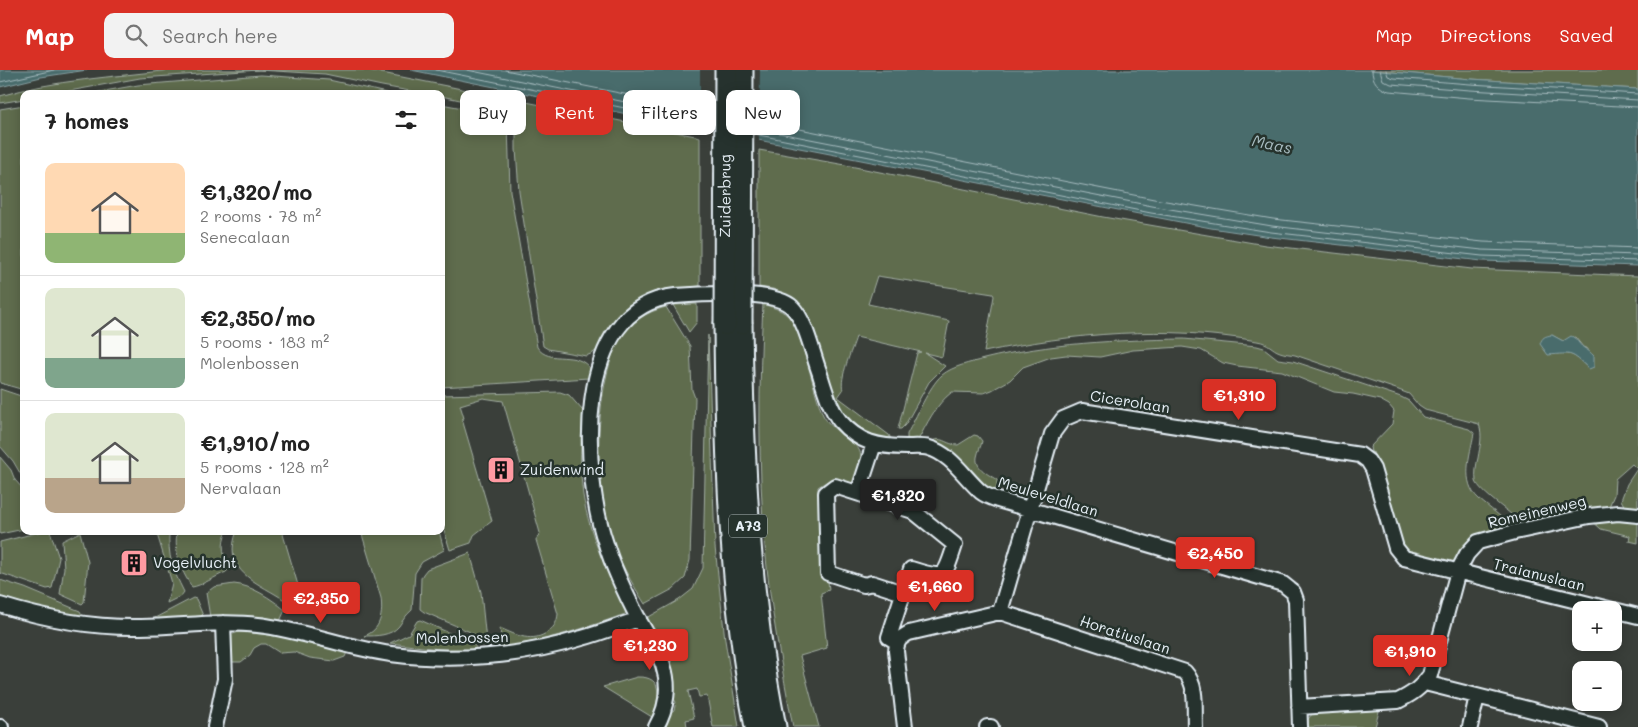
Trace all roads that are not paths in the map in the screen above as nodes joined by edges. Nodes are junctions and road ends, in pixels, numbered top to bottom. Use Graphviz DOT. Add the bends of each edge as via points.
graph roads {
  1 [pos="726,70"];
  2 [pos="742,70"];
  3 [pos="733,324"];
  4 [pos="874,444"];
  5 [pos="858,493"];
  6 [pos="1030,510"];
  7 [pos="1638,515"];
  8 [pos="1458,571"];
  9 [pos="903,593"];
  10 [pos="1577,601"];
  11 [pos="0,605"];
  12 [pos="1000,612"];
  13 [pos="1622,612"];
  14 [pos="1638,616"];
  15 [pos="639,619"];
  16 [pos="224,623"];
  17 [pos="897,642"];
  18 [pos="1424,683"];
  19 [pos="1477,696"];
  20 [pos="1299,707"];
  21 [pos="215,727"];
  22 [pos="656,727"];
  23 [pos="756,727"];
  24 [pos="775,727"];
  25 [pos="905,727"];
  26 [pos="987,727"];
  27 [pos="991,727"];
  28 [pos="1195,727"];
  29 [pos="1300,727"];
  30 [pos="1470,727"];
  31 [pos="1599,727"];
  1 -- 3 [label="highway, Zuiderbrug / A73, bridge"];
  2 -- 3 [label="highway, Zuiderbrug / A73, bridge"];
  3 -- 23 [label="highway, A73" via="728,502 743,651"];
  3 -- 24 [label="highway, A73" via="748,524 759,629"];
  4 -- 5 [label="street"];
  4 -- 6 [label="street, Meuleveldlaan" via="928,448 944,454 983,494"];
  4 -- 15 [label="street, Meuleveldlaan" via="856,436 840,420 828,400 802,320 792,307 779,299 696,294 665,297 628,317 607,344 600,362 594,388 589,446 595,501 605,542 617,576"];
  5 -- 9 [label="street" via="834,486 826,493 828,573"];
  5 -- 9 [label="street" via="913,511 955,544 947,569 941,575 933,576 911,569"];
  6 -- 8 [label="street, Cicerolaan" via="1052,434 1064,419 1082,411 1360,455 1373,469 1396,548 1404,558"];
  6 -- 12 [label="street, Cicerolaan"];
  6 -- 20 [label="street, Meuleveldlaan" via="1283,584 1293,592 1296,600"];
  7 -- 8 [label="street, Romeinenweg" via="1589,516 1478,542"];
  8 -- 10 [label="street, Traianuslaan"];
  8 -- 18 [label="street, Romeinenweg" via="1430,675"];
  9 -- 17 [label="street" via="889,638"];
  11 -- 16 [label="street, Molenbossen" via="106,627"];
  12 -- 17 [label="street" via="909,633"];
  12 -- 28 [label="street, Horatiuslaan" via="1185,672 1193,688"];
  13 -- 14 [label="street, Traianuslaan"];
  15 -- 16 [label="street, Molenbossen" via="544,648 440,658 391,654 258,625"];
  15 -- 22 [label="street, Meuleveldlaan" via="663,665 667,684 666,704"];
  16 -- 21 [label="street" via="225,679"];
  17 -- 25 [label="street"];
  18 -- 19 [label="street"];
  18 -- 20 [label="street" via="1413,694 1398,701"];
  19 -- 30 [label="street"];
  19 -- 31 [label="street"];
  20 -- 29 [label="street, Meuleveldlaan"];
  26 -- 27 [label="street"];
}
